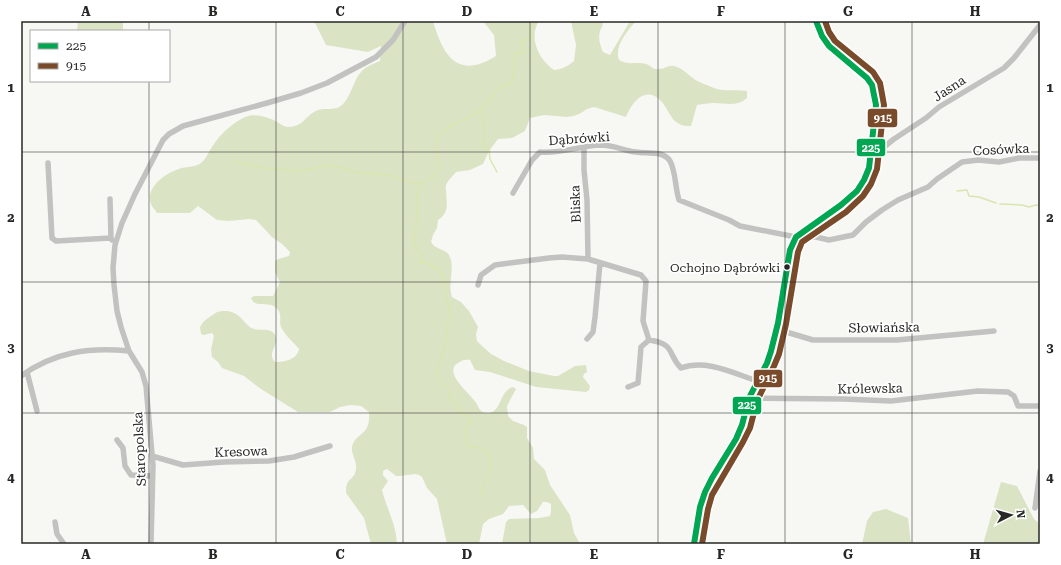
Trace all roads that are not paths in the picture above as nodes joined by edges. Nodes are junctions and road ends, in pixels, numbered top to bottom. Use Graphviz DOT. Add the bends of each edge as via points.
graph roads {
  1 [pos="404,21"];
  2 [pos="816,21"];
  3 [pos="1040,25"];
  4 [pos="584,147"];
  5 [pos="1040,158"];
  6 [pos="48,163"];
  7 [pos="869,168"];
  8 [pos="513,193"];
  9 [pos="110,199"];
  10 [pos="796,237"];
  11 [pos="111,238"];
  12 [pos="115,245"];
  13 [pos="588,259"];
  14 [pos="600,263"];
  15 [pos="478,285"];
  16 [pos="994,331"];
  17 [pos="776,332"];
  18 [pos="587,339"];
  19 [pos="649,340"];
  20 [pos="131,354"];
  21 [pos="27,372"];
  22 [pos="21,376"];
  23 [pos="757,381"];
  24 [pos="628,387"];
  25 [pos="749,398"];
  26 [pos="1040,406"];
  27 [pos="37,410"];
  28 [pos="117,440"];
  29 [pos="330,446"];
  30 [pos="152,456"];
  31 [pos="1040,471"];
  32 [pos="152,476"];
  33 [pos="1035,508"];
  34 [pos="55,522"];
  35 [pos="64,544"];
  36 [pos="151,544"];
  37 [pos="694,544"];
  1 -- 12 [label="street" via="393,40 376,57 327,83 274,101 183,126 169,134 163,140 135,194"];
  2 -- 7 [label="street" via="829,46 872,85 876,105"];
  3 -- 7 [label="street, Jasna" via="1004,68 938,107 926,118 894,138"];
  4 -- 8 [label="street, Dąbrówki" via="540,152 532,160"];
  4 -- 10 [label="street, Dąbrówki" via="615,146 634,152 661,154 670,160 678,200 740,226"];
  4 -- 13 [label="street, Bliska"];
  5 -- 10 [label="street, Cosówka" via="962,162 928,187 882,210 854,235 829,240"];
  6 -- 11 [label="street" via="52,238 56,241"];
  7 -- 10 [label="street" via="857,191"];
  9 -- 11 [label="street"];
  10 -- 17 [label="street" via="790,250"];
  11 -- 12 [label="street"];
  12 -- 20 [label="street, Staropolska" via="114,285 117,311"];
  13 -- 14 [label="street"];
  13 -- 15 [label="street" via="562,257 495,265 481,275"];
  14 -- 18 [label="street" via="595,317 592,332"];
  14 -- 19 [label="street" via="641,275 646,281 643,321"];
  16 -- 17 [label="street, Słowiańska" via="897,340 813,340 783,330"];
  17 -- 23 [label="street" via="767,363"];
  19 -- 23 [label="street" via="670,348 681,368 699,364 712,366"];
  19 -- 24 [label="street" via="641,347 638,383"];
  20 -- 21 [label="street" via="86,350 59,356"];
  20 -- 30 [label="street, Staropolska" via="142,372 146,386"];
  21 -- 22 [label="street"];
  21 -- 27 [label="street"];
  23 -- 25 [label="street"];
  25 -- 26 [label="street, Królewska" via="891,401 978,391 1008,392 1014,396 1018,406"];
  25 -- 37 [label="street" via="736,439 705,492"];
  28 -- 32 [label="street" via="123,448 125,466 131,475"];
  29 -- 30 [label="street, Kresowa" via="294,457 269,461 183,465"];
  30 -- 32 [label="street, Staropolska"];
  31 -- 33 [label="street"];
  32 -- 36 [label="street, Staropolska"];
  34 -- 35 [label="street" via="57,534"];
}
